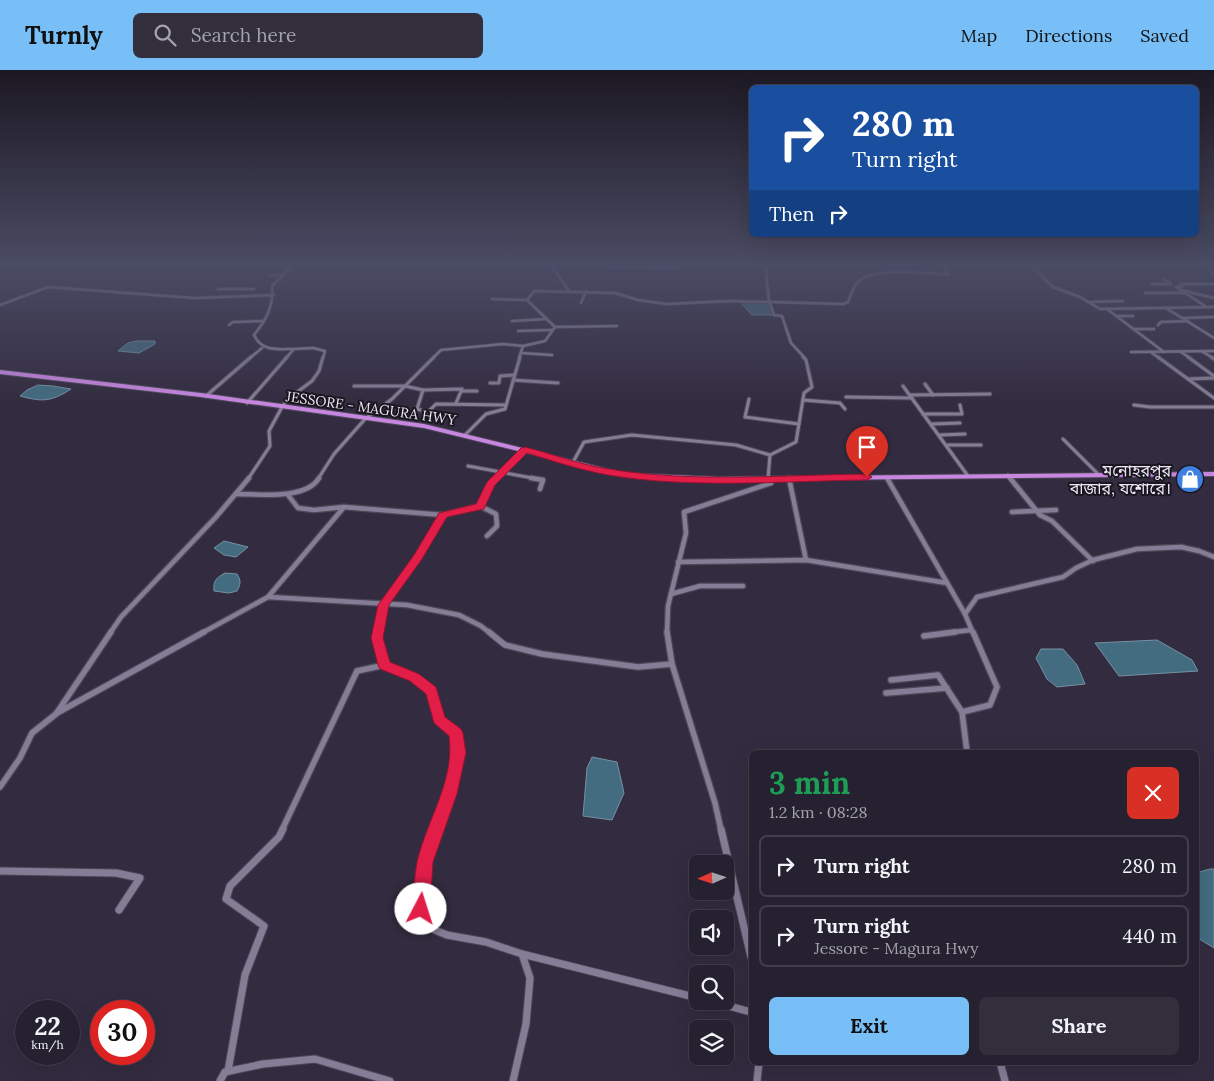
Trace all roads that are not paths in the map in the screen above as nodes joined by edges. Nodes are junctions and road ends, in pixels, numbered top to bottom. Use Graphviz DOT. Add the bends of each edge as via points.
graph roads {
  1 [pos="268,310"];
  2 [pos="538,310"];
  3 [pos="772,310"];
  4 [pos="1109,310"];
  5 [pos="1170,310"];
  6 [pos="1178,315"];
  7 [pos="1194,315"];
  8 [pos="1116,316"];
  9 [pos="1133,316"];
  10 [pos="1214,317"];
  11 [pos="1182,318"];
  12 [pos="547,319"];
  13 [pos="264,321"];
  14 [pos="512,321"];
  15 [pos="1188,322"];
  16 [pos="229,325"];
  17 [pos="1158,325"];
  18 [pos="617,326"];
  19 [pos="554,329"];
  20 [pos="1132,329"];
  21 [pos="1154,329"];
  22 [pos="518,331"];
  23 [pos="1214,338"];
  24 [pos="522,346"];
  25 [pos="262,348"];
  26 [pos="294,349"];
  27 [pos="1180,351"];
  28 [pos="1202,351"];
  29 [pos="1214,351"];
  30 [pos="1131,352"];
  31 [pos="1164,352"];
  32 [pos="521,353"];
  33 [pos="1152,353"];
  34 [pos="552,355"];
  35 [pos="1214,359"];
  36 [pos="0,372"];
  37 [pos="514,375"];
  38 [pos="1214,377"];
  39 [pos="1188,379"];
  40 [pos="513,380"];
  41 [pos="490,383"];
  42 [pos="558,383"];
  43 [pos="925,384"];
  44 [pos="354,386"];
  45 [pos="405,386"];
  46 [pos="904,386"];
  47 [pos="423,390"];
  48 [pos="461,391"];
  49 [pos="477,391"];
  50 [pos="990,394"];
  51 [pos="933,395"];
  52 [pos="206,396"];
  53 [pos="911,396"];
  54 [pos="846,397"];
  55 [pos="1214,398"];
  56 [pos="749,399"];
  57 [pos="803,400"];
  58 [pos="247,403"];
  59 [pos="456,403"];
  60 [pos="506,405"];
  61 [pos="960,405"];
  62 [pos="1134,405"];
  63 [pos="282,407"];
  64 [pos="1214,407"];
  65 [pos="845,409"];
  66 [pos="923,414"];
  67 [pos="366,418"];
  68 [pos="960,423"];
  69 [pos="799,424"];
  70 [pos="932,424"];
  71 [pos="965,434"];
  72 [pos="465,435"];
  73 [pos="940,435"];
  74 [pos="1063,439"];
  75 [pos="948,445"];
  76 [pos="981,445"];
  77 [pos="525,450"];
  78 [pos="770,455"];
  79 [pos="572,464"];
  80 [pos="468,466"];
  81 [pos="503,472"];
  82 [pos="1098,474"];
  83 [pos="1214,474"];
  84 [pos="1008,475"];
  85 [pos="968,476"];
  86 [pos="886,477"];
  87 [pos="768,478"];
  88 [pos="789,478"];
  89 [pos="540,489"];
  90 [pos="236,494"];
  91 [pos="288,495"];
  92 [pos="480,506"];
  93 [pos="344,507"];
  94 [pos="1056,510"];
  95 [pos="1037,511"];
  96 [pos="1012,512"];
  97 [pos="443,515"];
  98 [pos="487,536"];
  99 [pos="1214,557"];
  100 [pos="806,560"];
  101 [pos="1093,561"];
  102 [pos="678,562"];
  103 [pos="946,583"];
  104 [pos="743,586"];
  105 [pos="671,594"];
  106 [pos="268,597"];
  107 [pos="384,605"];
  108 [pos="965,614"];
  109 [pos="971,630"];
  110 [pos="924,636"];
  111 [pos="672,664"];
  112 [pos="385,665"];
  113 [pos="891,680"];
  114 [pos="947,688"];
  115 [pos="886,693"];
  116 [pos="962,712"];
  117 [pos="56,714"];
  118 [pos="967,750"];
  119 [pos="0,787"];
  120 [pos="0,872"];
  121 [pos="119,910"];
  122 [pos="749,949"];
  123 [pos="522,954"];
  124 [pos="689,996"];
  125 [pos="734,1007"];
  126 [pos="749,1011"];
  127 [pos="759,1065"];
  128 [pos="1001,1065"];
  129 [pos="228,1071"];
  130 [pos="220,1081"];
  131 [pos="390,1081"];
  132 [pos="513,1081"];
  133 [pos="757,1081"];
  134 [pos="1005,1081"];
  1 -- 13 [label="street"];
  2 -- 12 [label="street"];
  3 -- 57 [label="street" via="774,315 782,316 791,343 806,360 812,387 804,393"];
  4 -- 8 [label="street"];
  5 -- 6 [label="street"];
  6 -- 7 [label="street"];
  6 -- 11 [label="street"];
  8 -- 9 [label="street"];
  8 -- 20 [label="street"];
  10 -- 11 [label="street"];
  11 -- 15 [label="street"];
  12 -- 14 [label="street"];
  12 -- 19 [label="street"];
  13 -- 16 [label="street" via="233,322"];
  13 -- 25 [label="street" via="254,335"];
  15 -- 17 [label="street" via="1161,322"];
  15 -- 23 [label="street"];
  18 -- 19 [label="street"];
  19 -- 22 [label="street"];
  19 -- 24 [label="street" via="545,342"];
  20 -- 21 [label="street"];
  20 -- 31 [label="street"];
  24 -- 32 [label="street"];
  24 -- 45 [label="street" via="502,344 440,350"];
  25 -- 26 [label="street"];
  25 -- 52 [label="street"];
  26 -- 58 [label="street"];
  26 -- 63 [label="street" via="325,351 312,381"];
  27 -- 28 [label="street"];
  27 -- 31 [label="street"];
  27 -- 38 [label="street"];
  28 -- 29 [label="street"];
  28 -- 35 [label="street"];
  30 -- 33 [label="street"];
  31 -- 33 [label="street"];
  32 -- 34 [label="street"];
  32 -- 37 [label="street"];
  33 -- 39 [label="street"];
  36 -- 52 [label="highway, JESSORE - MAGURA HWY"];
  37 -- 40 [label="street"];
  37 -- 41 [label="street" via="500,376 499,383"];
  38 -- 39 [label="street"];
  39 -- 55 [label="street"];
  40 -- 42 [label="street"];
  40 -- 60 [label="street"];
  43 -- 51 [label="street"];
  44 -- 45 [label="street"];
  45 -- 47 [label="street"];
  45 -- 67 [label="street"];
  46 -- 53 [label="street"];
  47 -- 48 [label="street"];
  47 -- 59 [label="street" via="416,409 428,412 436,404"];
  48 -- 49 [label="street"];
  48 -- 59 [label="street"];
  50 -- 51 [label="street"];
  51 -- 53 [label="street"];
  52 -- 58 [label="highway, JESSORE - MAGURA HWY"];
  53 -- 54 [label="street"];
  53 -- 66 [label="street"];
  56 -- 69 [label="street" via="745,417"];
  57 -- 65 [label="street" via="840,403"];
  57 -- 69 [label="street"];
  58 -- 63 [label="highway, JESSORE - MAGURA HWY"];
  59 -- 60 [label="street"];
  60 -- 72 [label="street" via="505,409 486,414"];
  61 -- 66 [label="street" via="962,414"];
  62 -- 64 [label="street"];
  63 -- 67 [label="highway, JESSORE - MAGURA HWY"];
  63 -- 90 [label="street" via="269,431 270,446"];
  66 -- 70 [label="street"];
  67 -- 72 [label="highway, JESSORE - MAGURA HWY"];
  67 -- 91 [label="street" via="334,454 316,483"];
  68 -- 70 [label="street"];
  69 -- 78 [label="street" via="796,442"];
  70 -- 73 [label="street"];
  71 -- 73 [label="street"];
  72 -- 77 [label="highway, JESSORE - MAGURA HWY"];
  73 -- 75 [label="street"];
  74 -- 82 [label="street"];
  75 -- 76 [label="street"];
  75 -- 85 [label="street"];
  77 -- 79 [label="highway, JESSORE - MAGURA HWY"];
  77 -- 81 [label="street"];
  78 -- 79 [label="street" via="736,445 632,435 584,442"];
  78 -- 87 [label="street"];
  79 -- 87 [label="highway, JESSORE - MAGURA HWY" via="655,478"];
  80 -- 81 [label="street"];
  81 -- 89 [label="street" via="543,480"];
  81 -- 92 [label="street" via="491,484"];
  82 -- 83 [label="highway, JESSORE - MAGURA HWY"];
  82 -- 84 [label="highway, JESSORE - MAGURA HWY"];
  84 -- 85 [label="highway, JESSORE - MAGURA HWY"];
  84 -- 95 [label="street"];
  85 -- 86 [label="highway, JESSORE - MAGURA HWY"];
  86 -- 88 [label="highway, JESSORE - MAGURA HWY"];
  86 -- 103 [label="street"];
  87 -- 88 [label="highway, JESSORE - MAGURA HWY"];
  87 -- 102 [label="street" via="771,483 684,512 686,533"];
  88 -- 100 [label="street"];
  90 -- 91 [label="street"];
  90 -- 117 [label="street" via="121,617"];
  91 -- 93 [label="street" via="298,508"];
  92 -- 97 [label="street"];
  92 -- 98 [label="street" via="496,514 496,526"];
  93 -- 97 [label="street"];
  93 -- 106 [label="street"];
  94 -- 95 [label="street"];
  95 -- 96 [label="street"];
  95 -- 101 [label="street" via="1052,521"];
  97 -- 107 [label="street"];
  99 -- 101 [label="street" via="1205,551 1150,548 1112,554"];
  100 -- 102 [label="street"];
  100 -- 103 [label="street"];
  101 -- 108 [label="street" via="1073,568 1062,578 977,597"];
  102 -- 105 [label="street"];
  103 -- 108 [label="street"];
  104 -- 105 [label="street" via="700,586"];
  105 -- 111 [label="street" via="667,634"];
  106 -- 107 [label="street"];
  106 -- 117 [label="street"];
  107 -- 111 [label="street" via="407,605 459,615 505,644 542,654 638,667"];
  107 -- 112 [label="street" via="377,638"];
  108 -- 109 [label="street"];
  109 -- 110 [label="street"];
  109 -- 116 [label="street" via="989,662 998,688 990,705"];
  111 -- 122 [label="street" via="714,803"];
  112 -- 123 [label="street" via="414,678 432,691 439,720 456,733 458,753 449,794 425,862 420,924 448,935 486,942"];
  112 -- 129 [label="street" via="358,671 279,837 230,886 226,899 264,926 244,975"];
  113 -- 114 [label="street" via="938,675"];
  114 -- 115 [label="street"];
  114 -- 116 [label="street"];
  116 -- 118 [label="street"];
  117 -- 119 [label="street" via="32,733"];
  120 -- 121 [label="street" via="116,874 140,878"];
  123 -- 124 [label="street"];
  123 -- 132 [label="street" via="530,978 526,1024"];
  125 -- 126 [label="street"];
  127 -- 133 [label="street"];
  128 -- 134 [label="street"];
  129 -- 130 [label="street"];
  129 -- 131 [label="street" via="315,1059"];
}
